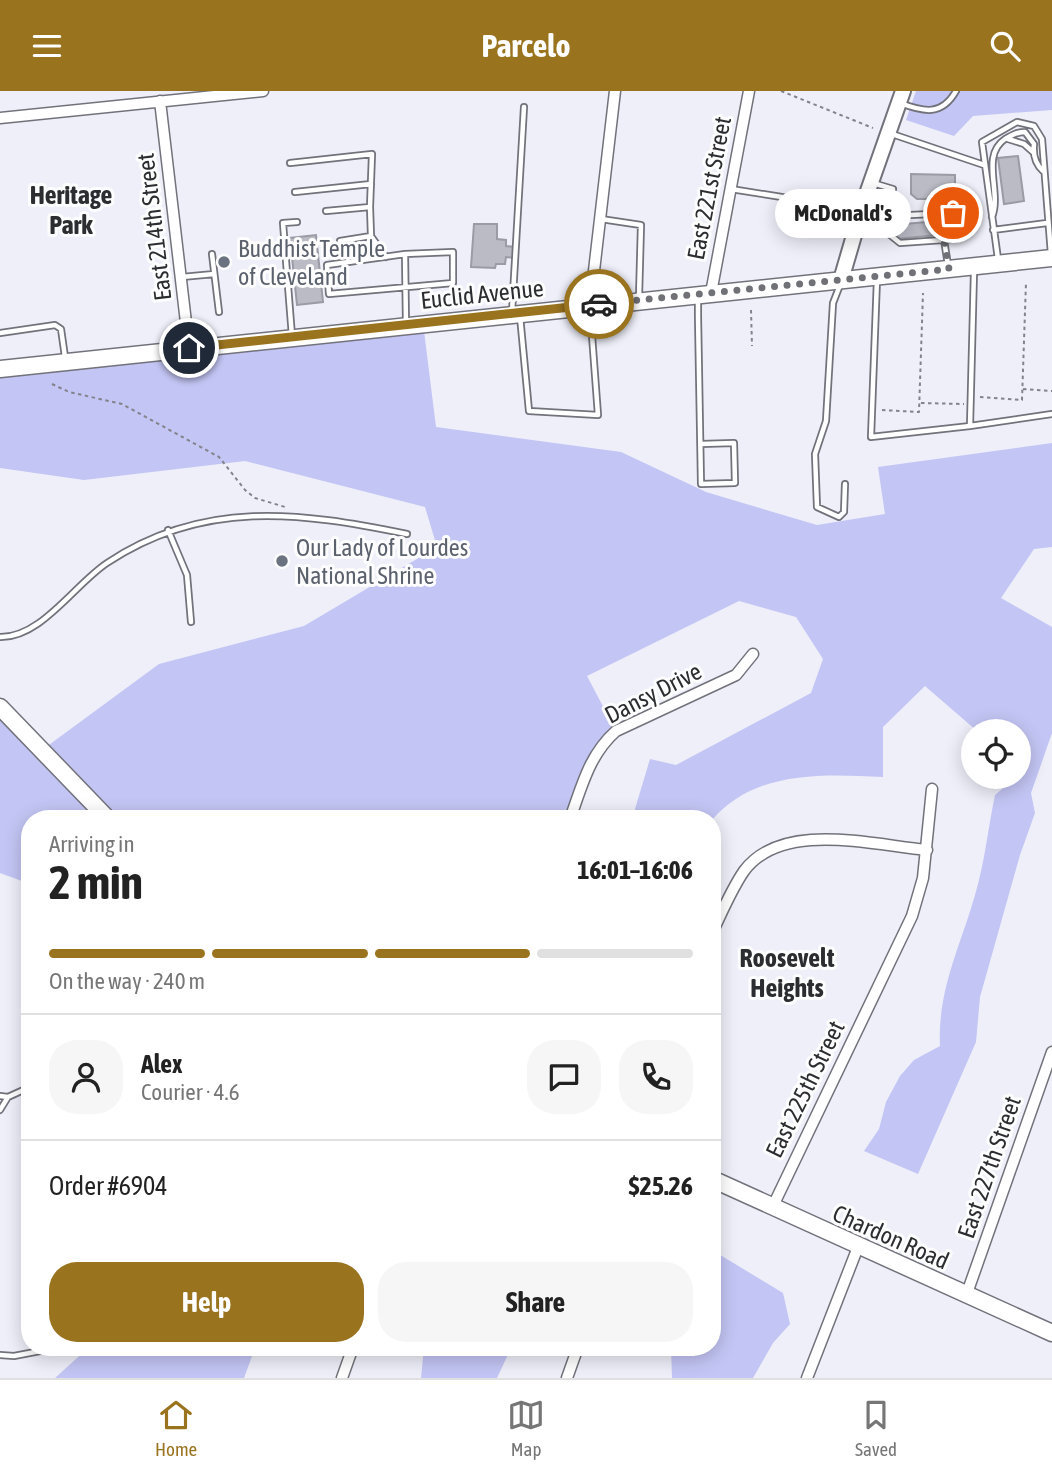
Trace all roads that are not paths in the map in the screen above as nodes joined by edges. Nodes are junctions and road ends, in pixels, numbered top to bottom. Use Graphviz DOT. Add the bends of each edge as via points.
graph roads {
  1 [pos="615,91"];
  2 [pos="749,91"];
  3 [pos="956,91"];
  4 [pos="262,92"];
  5 [pos="901,97"];
  6 [pos="160,101"];
  7 [pos="524,107"];
  8 [pos="0,118"];
  9 [pos="888,133"];
  10 [pos="1006,138"];
  11 [pos="1033,153"];
  12 [pos="290,163"];
  13 [pos="984,165"];
  14 [pos="1043,171"];
  15 [pos="871,182"];
  16 [pos="372,184"];
  17 [pos="730,189"];
  18 [pos="295,192"];
  19 [pos="788,198"];
  20 [pos="806,200"];
  21 [pos="370,207"];
  22 [pos="862,208"];
  23 [pos="326,211"];
  24 [pos="889,216"];
  25 [pos="991,217"];
  26 [pos="600,219"];
  27 [pos="296,222"];
  28 [pos="1047,223"];
  29 [pos="993,230"];
  30 [pos="371,236"];
  31 [pos="944,240"];
  32 [pos="340,241"];
  33 [pos="212,254"];
  34 [pos="405,254"];
  35 [pos="386,257"];
  36 [pos="1052,258"];
  37 [pos="999,264"];
  38 [pos="974,267"];
  39 [pos="949,269"];
  40 [pos="214,274"];
  41 [pos="181,277"];
  42 [pos="877,277"];
  43 [pos="841,281"];
  44 [pos="405,285"];
  45 [pos="704,294"];
  46 [pos="639,300"];
  47 [pos="590,305"];
  48 [pos="219,312"];
  49 [pos="516,313"];
  50 [pos="406,325"];
  51 [pos="0,333"];
  52 [pos="292,337"];
  53 [pos="189,348"];
  54 [pos="66,361"];
  55 [pos="0,369"];
  56 [pos="1052,414"];
  57 [pos="970,426"];
  58 [pos="701,444"];
  59 [pos="845,484"];
  60 [pos="167,530"];
  61 [pos="407,534"];
  62 [pos="191,622"];
  63 [pos="0,637"];
  64 [pos="753,655"];
  65 [pos="0,707"];
  66 [pos="932,789"];
  67 [pos="99,810"];
  68 [pos="573,810"];
  69 [pos="927,850"];
  70 [pos="721,916"];
  71 [pos="1052,1052"];
  72 [pos="21,1091"];
  73 [pos="0,1096"];
  74 [pos="8,1097"];
  75 [pos="0,1111"];
  76 [pos="721,1183"];
  77 [pos="772,1207"];
  78 [pos="858,1247"];
  79 [pos="966,1296"];
  80 [pos="1052,1333"];
  81 [pos="0,1355"];
  82 [pos="21,1355"];
  83 [pos="350,1356"];
  84 [pos="575,1356"];
  85 [pos="342,1378"];
  86 [pos="568,1378"];
  87 [pos="807,1378"];
  1 -- 26 [label="street"];
  2 -- 17 [label="street, East 221st Street"];
  3 -- 5 [label="lane" via="943,108 932,111"];
  4 -- 6 [label="street"];
  5 -- 9 [label="street"];
  6 -- 8 [label="street"];
  6 -- 41 [label="street, East 214th Street"];
  7 -- 49 [label="lane"];
  9 -- 13 [label="lane"];
  9 -- 15 [label="street"];
  10 -- 11 [label="lane" via="1024,143"];
  10 -- 11 [label="lane" via="1025,132 1034,143"];
  10 -- 25 [label="lane" via="992,153 997,205"];
  11 -- 14 [label="lane"];
  12 -- 16 [label="lane" via="372,154"];
  13 -- 14 [label="lane" via="982,142 1017,122 1034,126 1042,139"];
  13 -- 25 [label="lane"];
  14 -- 28 [label="lane"];
  15 -- 22 [label="street"];
  15 -- 24 [label="lane" via="892,189"];
  16 -- 18 [label="lane"];
  16 -- 21 [label="lane"];
  17 -- 19 [label="lane"];
  17 -- 45 [label="street, East 221st Street"];
  20 -- 22 [label="lane"];
  21 -- 23 [label="lane"];
  21 -- 30 [label="lane"];
  22 -- 43 [label="street"];
  24 -- 31 [label="lane" via="890,235 900,243"];
  24 -- 31 [label="lane" via="953,213 957,238"];
  25 -- 29 [label="lane"];
  26 -- 46 [label="lane" via="641,225"];
  26 -- 47 [label="street"];
  27 -- 52 [label="lane" via="283,223"];
  28 -- 29 [label="lane"];
  28 -- 36 [label="lane"];
  29 -- 37 [label="lane"];
  30 -- 32 [label="lane"];
  30 -- 35 [label="lane"];
  31 -- 39 [label="lane"];
  33 -- 40 [label="lane"];
  34 -- 35 [label="lane"];
  34 -- 44 [label="lane"];
  34 -- 44 [label="lane" via="453,252 453,283"];
  35 -- 44 [label="lane" via="327,265 329,294"];
  36 -- 37 [label="main road, Euclid Avenue"];
  37 -- 38 [label="main road, Euclid Avenue"];
  38 -- 39 [label="main road, Euclid Avenue"];
  38 -- 57 [label="lane"];
  39 -- 42 [label="main road, Euclid Avenue"];
  40 -- 41 [label="lane"];
  40 -- 48 [label="lane"];
  41 -- 53 [label="street, East 214th Street"];
  42 -- 43 [label="main road, Euclid Avenue"];
  42 -- 57 [label="lane" via="871,437"];
  43 -- 45 [label="main road, Euclid Avenue"];
  43 -- 59 [label="lane" via="833,303 826,421 815,454 817,507 839,517 844,512"];
  44 -- 50 [label="lane"];
  45 -- 46 [label="main road, Euclid Avenue"];
  45 -- 58 [label="lane"];
  46 -- 47 [label="main road, Euclid Avenue"];
  47 -- 49 [label="main road, Euclid Avenue"];
  47 -- 49 [label="lane" via="598,415 529,411"];
  49 -- 50 [label="main road, Euclid Avenue"];
  50 -- 52 [label="main road, Euclid Avenue"];
  51 -- 54 [label="lane" via="58,326"];
  52 -- 53 [label="main road, Euclid Avenue"];
  53 -- 54 [label="main road, Euclid Avenue"];
  54 -- 55 [label="main road, Euclid Avenue"];
  56 -- 57 [label="lane"];
  58 -- 58 [label="lane" via="701,484 735,482 734,443"];
  60 -- 61 [label="lane" via="203,520 296,515"];
  60 -- 62 [label="lane" via="187,575"];
  60 -- 63 [label="lane" via="94,572 31,629"];
  64 -- 68 [label="street, Dansy Drive" via="736,675 616,731 604,741 593,754"];
  65 -- 67 [label="main road"];
  66 -- 69 [label="street, East 225th Street"];
  69 -- 70 [label="street" via="808,839 774,846 745,870"];
  69 -- 77 [label="street, East 225th Street" via="912,916"];
  71 -- 79 [label="street, East 227th Street"];
  72 -- 74 [label="lane"];
  73 -- 74 [label="lane"];
  74 -- 75 [label="lane"];
  76 -- 77 [label="main road, Chardon Road"];
  77 -- 78 [label="main road, Chardon Road"];
  78 -- 79 [label="main road, Chardon Road"];
  78 -- 87 [label="street"];
  79 -- 80 [label="main road, Chardon Road"];
  81 -- 82 [label="lane"];
  83 -- 85 [label="street"];
  84 -- 86 [label="street"];
}
